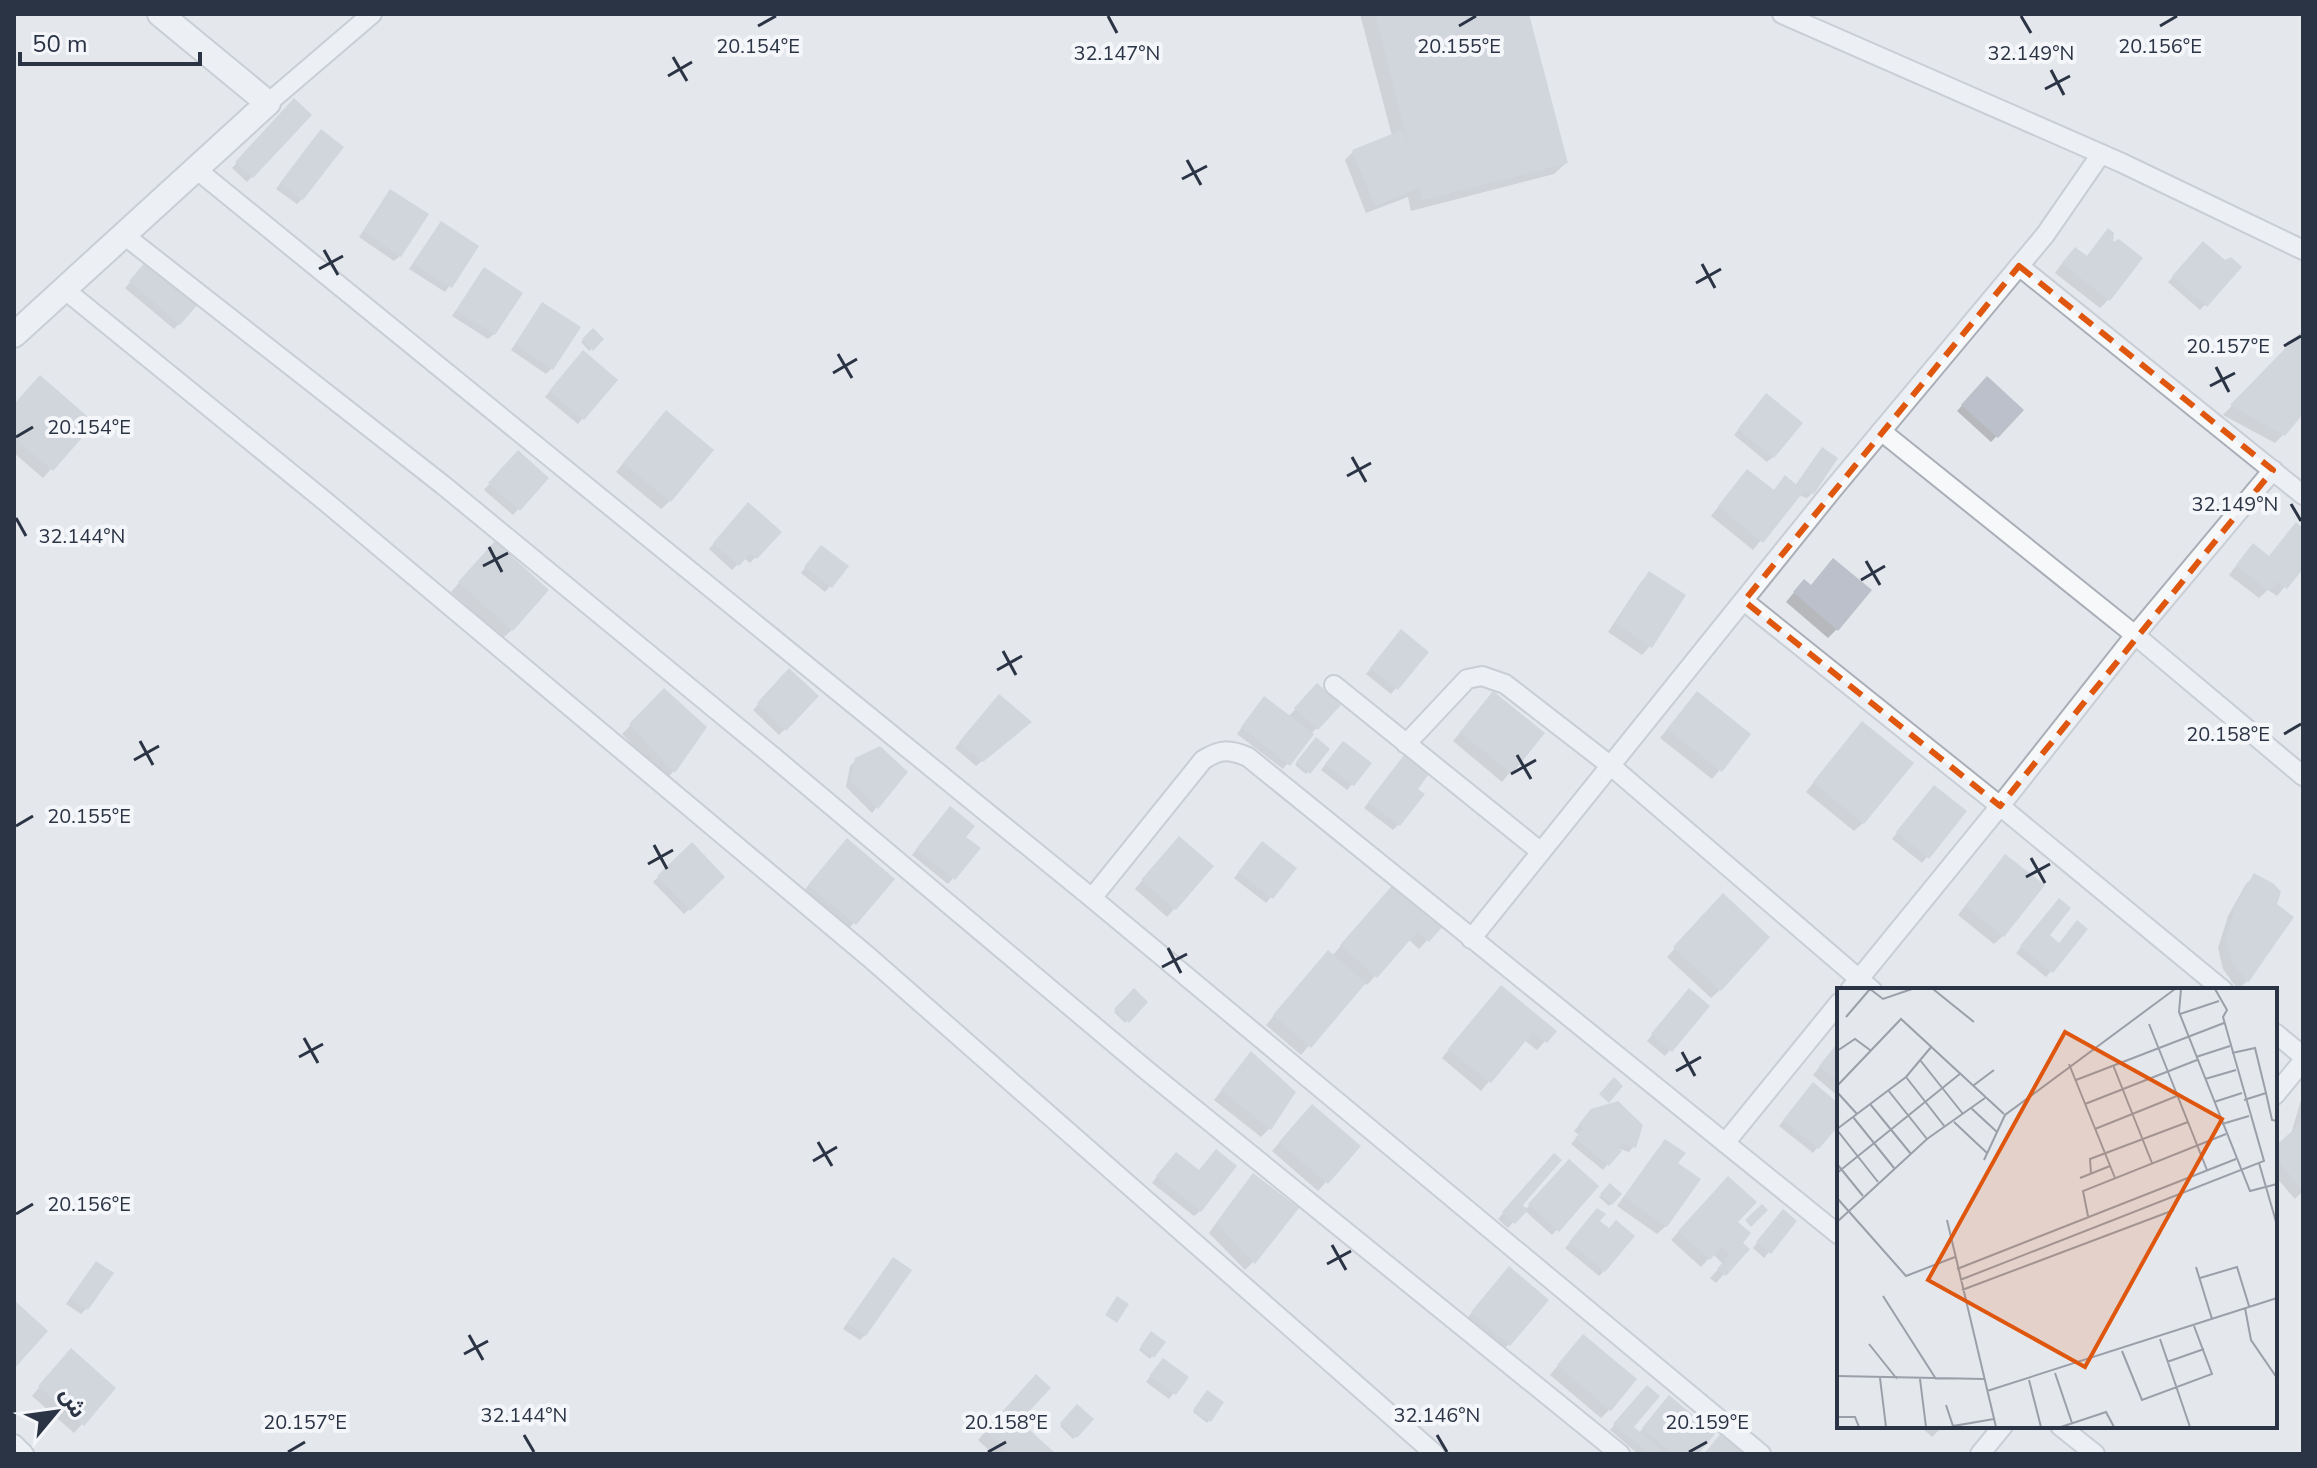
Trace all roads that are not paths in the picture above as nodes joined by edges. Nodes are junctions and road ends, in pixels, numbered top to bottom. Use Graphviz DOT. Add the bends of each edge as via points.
graph roads {
  1 [pos="160,14"];
  2 [pos="372,14"];
  3 [pos="1782,14"];
  4 [pos="268,103"];
  5 [pos="2101,154"];
  6 [pos="196,169"];
  7 [pos="124,235"];
  8 [pos="2303,250"];
  9 [pos="2019,266"];
  10 [pos="64,289"];
  11 [pos="14,335"];
  12 [pos="1881,431"];
  13 [pos="2273,470"];
  14 [pos="2303,495"];
  15 [pos="1744,601"];
  16 [pos="2135,635"];
  17 [pos="1334,685"];
  18 [pos="1406,744"];
  19 [pos="1611,766"];
  20 [pos="2303,776"];
  21 [pos="2000,806"];
  22 [pos="1541,852"];
  23 [pos="1092,898"];
  24 [pos="1471,939"];
  25 [pos="1860,986"];
  26 [pos="2221,988"];
  27 [pos="1837,1005"];
  28 [pos="2277,1035"];
  29 [pos="2303,1058"];
  30 [pos="2277,1092"];
  31 [pos="1725,1143"];
  32 [pos="1837,1233"];
  33 [pos="2001,1428"];
  34 [pos="2062,1428"];
  35 [pos="14,1444"];
  36 [pos="24,1454"];
  37 [pos="1435,1454"];
  38 [pos="1620,1454"];
  39 [pos="1761,1454"];
  40 [pos="1980,1454"];
  41 [pos="2095,1454"];
  1 -- 4 [label="street"];
  2 -- 4 [label="street"];
  3 -- 5 [label="street"];
  4 -- 6 [label="street"];
  5 -- 8 [label="street"];
  5 -- 9 [label="street"];
  6 -- 7 [label="street"];
  6 -- 23 [label="street"];
  7 -- 10 [label="street"];
  7 -- 38 [label="street" via="468,505 1145,1069"];
  9 -- 12 [label="street"];
  9 -- 13 [label="street"];
  10 -- 11 [label="street"];
  10 -- 37 [label="street" via="870,958"];
  12 -- 15 [label="street"];
  12 -- 16 [label="street"];
  13 -- 14 [label="street"];
  13 -- 16 [label="street"];
  15 -- 19 [label="street"];
  15 -- 21 [label="street"];
  16 -- 20 [label="street"];
  16 -- 21 [label="street"];
  17 -- 18 [label="street"];
  18 -- 19 [label="street" via="1467,679 1482,676 1505,684"];
  18 -- 22 [label="street"];
  19 -- 22 [label="street"];
  19 -- 25 [label="street"];
  21 -- 25 [label="street"];
  21 -- 26 [label="street"];
  22 -- 24 [label="street"];
  23 -- 24 [label="street" via="1203,760 1232,750 1287,787"];
  23 -- 39 [label="street"];
  24 -- 31 [label="street"];
  27 -- 31 [label="street"];
  28 -- 29 [label="street"];
  29 -- 30 [label="street"];
  31 -- 32 [label="street"];
  33 -- 40 [label="street"];
  34 -- 41 [label="street"];
  35 -- 36 [label="street"];
}
